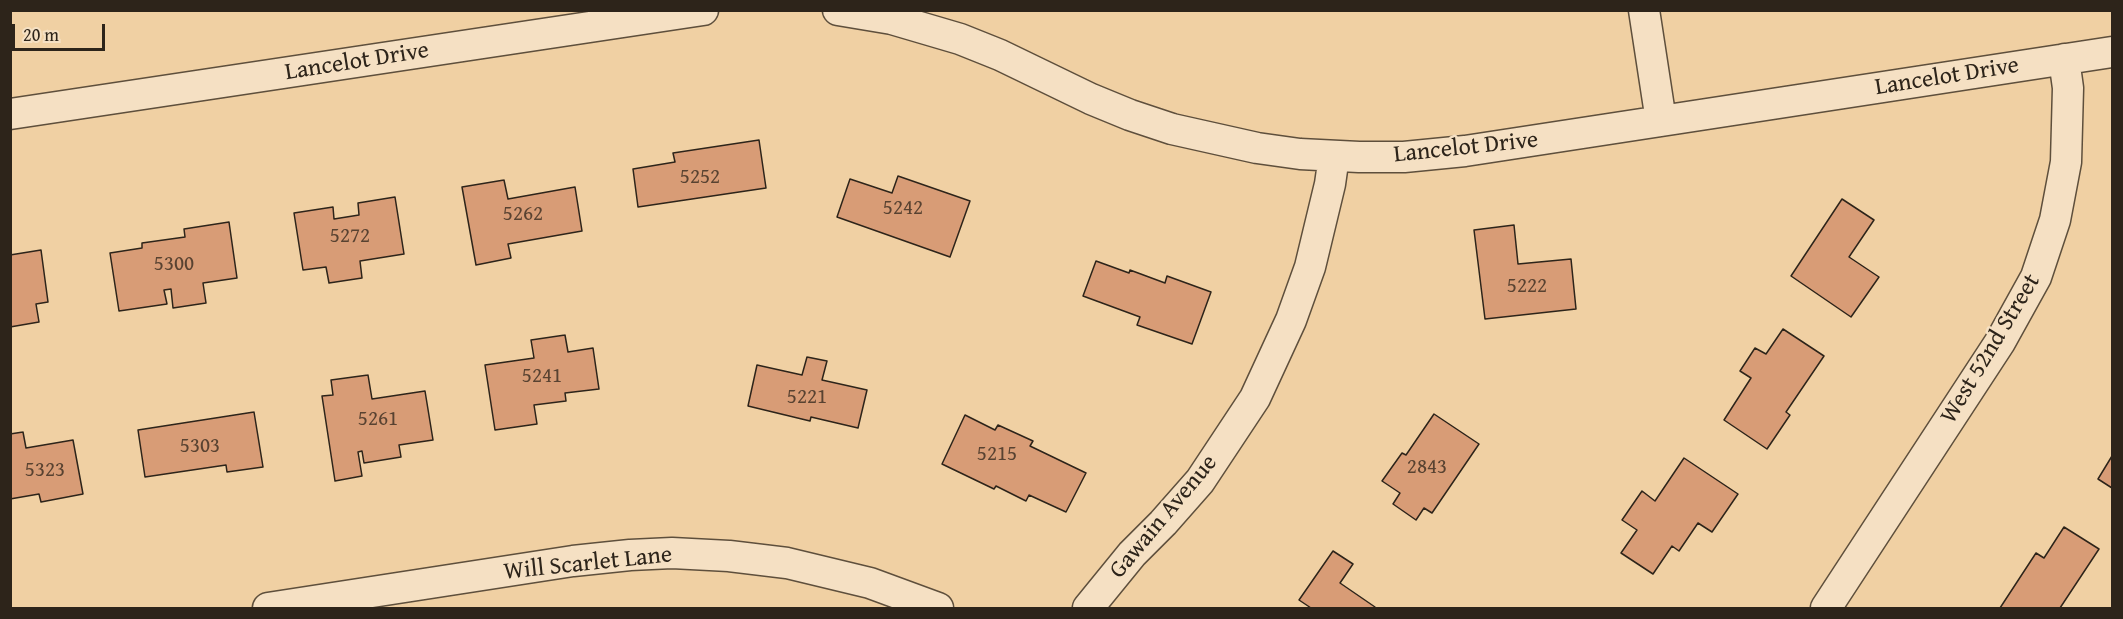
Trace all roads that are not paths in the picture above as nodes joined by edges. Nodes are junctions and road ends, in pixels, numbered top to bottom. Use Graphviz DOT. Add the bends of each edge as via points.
graph roads {
  1 [pos="703,10"];
  2 [pos="838,10"];
  3 [pos="1644,10"];
  4 [pos="2112,52"];
  5 [pos="2064,59"];
  6 [pos="10,114"];
  7 [pos="1661,121"];
  8 [pos="1334,156"];
  9 [pos="268,609"];
  10 [pos="939,609"];
  11 [pos="1088,609"];
  12 [pos="1826,609"];
  1 -- 6 [label="street, Lancelot Drive"];
  2 -- 8 [label="street, Lancelot Drive" via="892,19 960,39 1091,99 1172,129 1257,148"];
  3 -- 7 [label="street"];
  4 -- 5 [label="street, Lancelot Drive"];
  5 -- 7 [label="street, Lancelot Drive"];
  5 -- 12 [label="street, West 52nd Street" via="2068,88 2066,162 2055,220 2036,277 2000,342"];
  7 -- 8 [label="street, Lancelot Drive" via="1434,155"];
  8 -- 11 [label="street, Gawain Avenue" via="1310,267 1291,320 1254,398 1200,481 1132,554"];
  9 -- 10 [label="street, Will Scarlet Lane" via="573,561 672,553 787,563 870,583"];
}
